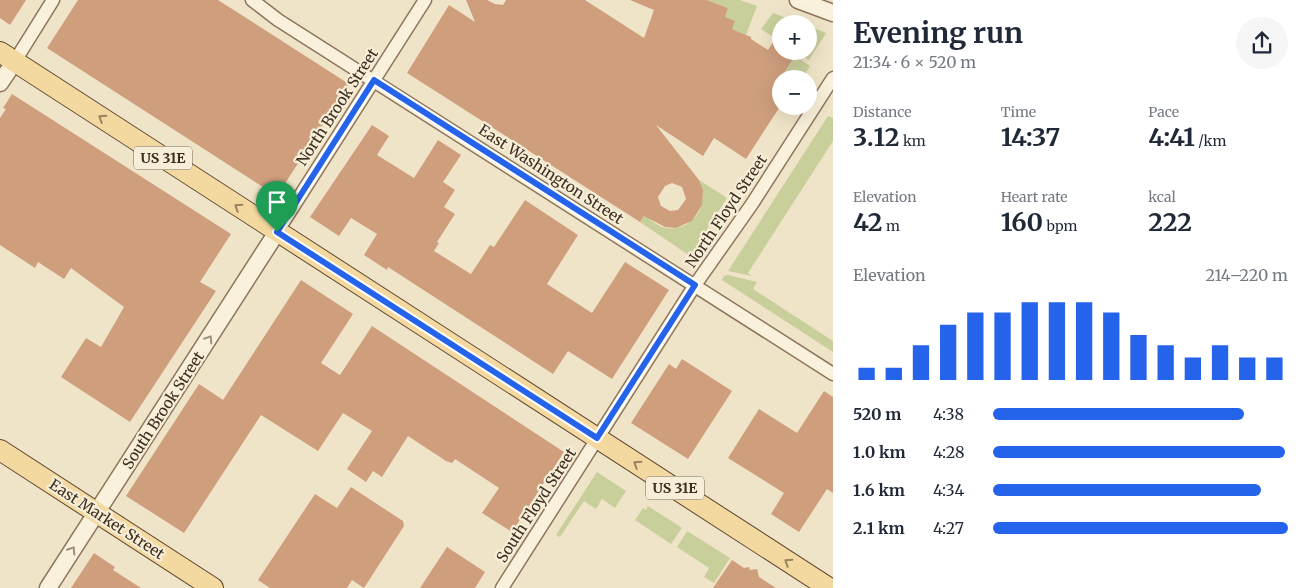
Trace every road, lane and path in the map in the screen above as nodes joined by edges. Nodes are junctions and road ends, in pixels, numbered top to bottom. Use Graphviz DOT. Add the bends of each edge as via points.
graph roads {
  1 [pos="53,0"];
  2 [pos="252,0"];
  3 [pos="425,0"];
  4 [pos="798,0"];
  5 [pos="833,13"];
  6 [pos="7,57"];
  7 [pos="833,78"];
  8 [pos="374,80"];
  9 [pos="0,83"];
  10 [pos="277,232"];
  11 [pos="695,285"];
  12 [pos="833,374"];
  13 [pos="597,438"];
  14 [pos="0,450"];
  15 [pos="97,513"];
  16 [pos="48,588"];
  17 [pos="214,588"];
  18 [pos="502,588"];
  19 [pos="829,588"];
  1 -- 6 [label="street"];
  2 -- 8 [label="street, East Washington Street"];
  3 -- 8 [label="street, North Brook Street"];
  4 -- 5 [label="street"];
  6 -- 9 [label="street"];
  10 -- 6 [label="main road, US 31E, one-way"];
  7 -- 11 [label="street, North Floyd Street"];
  8 -- 10 [label="street, North Brook Street"];
  8 -- 11 [label="street, East Washington Street"];
  10 -- 13 [label="main road, US 31E"];
  15 -- 10 [label="street, South Brook Street, one-way"];
  11 -- 12 [label="street, East Washington Street"];
  11 -- 13 [label="street, North Floyd Street"];
  13 -- 18 [label="street, South Floyd Street"];
  19 -- 13 [label="main road, US 31E, one-way"];
  14 -- 15 [label="main road, East Market Street"];
  16 -- 15 [label="street, South Brook Street, one-way"];
  15 -- 17 [label="main road, East Market Street"];
}
